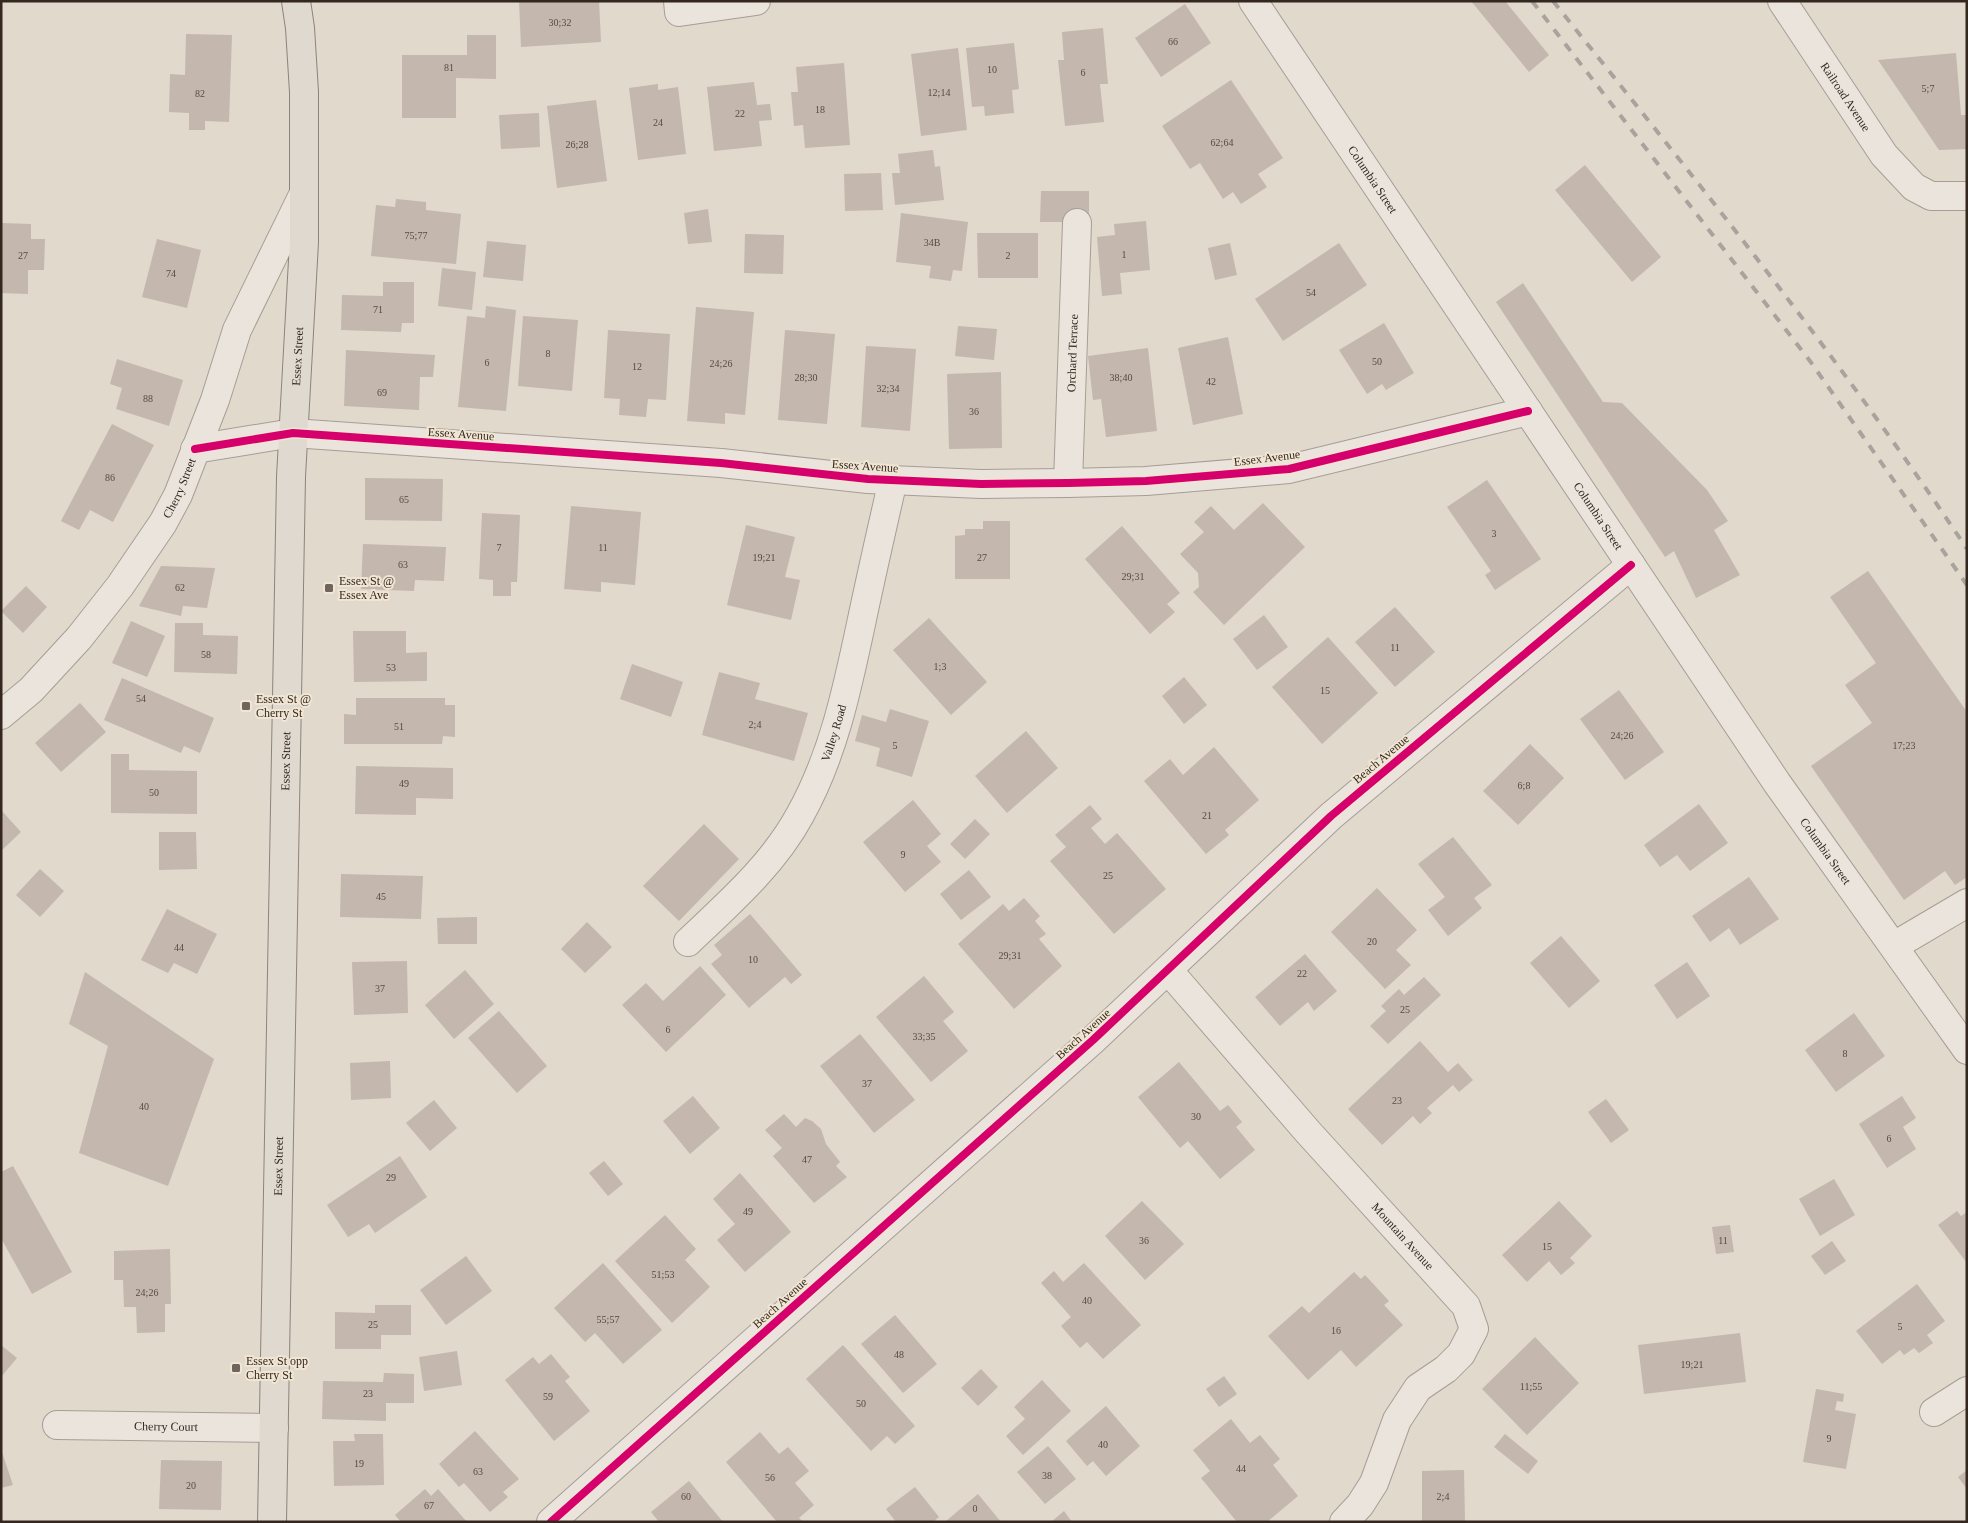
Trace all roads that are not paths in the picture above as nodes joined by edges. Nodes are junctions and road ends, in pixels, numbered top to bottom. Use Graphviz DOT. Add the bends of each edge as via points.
graph roads {
  1 [pos="296,1"];
  2 [pos="678,1"];
  3 [pos="756,1"];
  4 [pos="1253,1"];
  5 [pos="1782,1"];
  6 [pos="304,193"];
  7 [pos="1967,196"];
  8 [pos="1077,223"];
  9 [pos="1528,411"];
  10 [pos="292,433"];
  11 [pos="195,449"];
  12 [pos="893,480"];
  13 [pos="1068,483"];
  14 [pos="1631,565"];
  15 [pos="5,709"];
  16 [pos="1967,903"];
  17 [pos="688,942"];
  18 [pos="1894,946"];
  19 [pos="1168,970"];
  20 [pos="1967,1050"];
  21 [pos="1967,1391"];
  22 [pos="1934,1412"];
  23 [pos="57,1425"];
  24 [pos="274,1428"];
  25 [pos="1355,1516"];
  26 [pos="272,1522"];
  27 [pos="551,1522"];
  1 -- 6 [label="main road, Essex Street" via="304,92"];
  2 -- 3 [label="street" via="679,12"];
  4 -- 9 [label="street, Columbia Street"];
  5 -- 7 [label="street, Railroad Avenue" via="1884,155 1914,187 1931,196"];
  6 -- 10 [label="main road, Essex Street"];
  6 -- 11 [label="street, Cherry Street" via="237,330 215,400"];
  8 -- 13 [label="street, Orchard Terrace"];
  9 -- 13 [label="street, Essex Avenue" via="1289,469 1146,481"];
  9 -- 14 [label="street, Columbia Street"];
  10 -- 11 [label="street, Essex Avenue"];
  10 -- 12 [label="street, Essex Avenue" via="711,463"];
  10 -- 24 [label="main road, Essex Street"];
  11 -- 15 [label="street, Cherry Street" via="164,523 120,586 79,638 31,690"];
  12 -- 13 [label="street, Essex Avenue"];
  12 -- 17 [label="street, Valley Road" via="843,707 823,768 800,816 774,854 741,892"];
  14 -- 18 [label="street, Columbia Street" via="1778,783"];
  14 -- 19 [label="street, Beach Avenue" via="1331,816"];
  16 -- 18 [label="street"];
  18 -- 20 [label="street, Columbia Street"];
  19 -- 25 [label="street, Mountain Avenue" via="1308,1132 1466,1306 1474,1329 1461,1354 1418,1388 1397,1420 1374,1483"];
  19 -- 27 [label="street, Beach Avenue" via="1086,1047"];
  21 -- 22 [label="street"];
  23 -- 24 [label="street, Cherry Court"];
  24 -- 26 [label="main road, Essex Street"];
}
